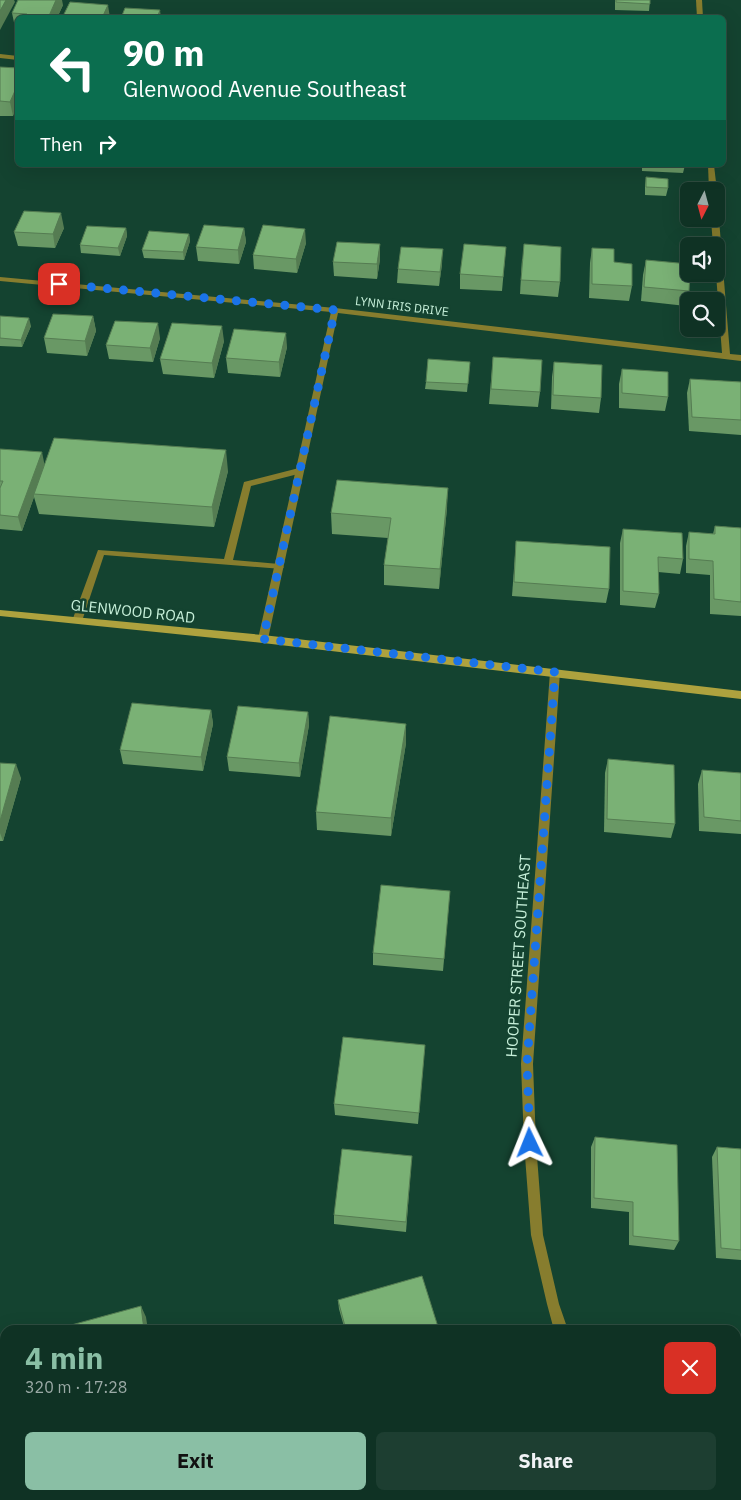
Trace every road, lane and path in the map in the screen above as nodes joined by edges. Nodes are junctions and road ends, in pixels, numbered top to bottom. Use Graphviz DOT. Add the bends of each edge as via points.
graph roads {
  1 [pos="700,0"];
  2 [pos="700,15"];
  3 [pos="0,56"];
  4 [pos="15,58"];
  5 [pos="711,167"];
  6 [pos="712,182"];
  7 [pos="716,228"];
  8 [pos="0,279"];
  9 [pos="335,310"];
  10 [pos="726,356"];
  11 [pos="741,358"];
  12 [pos="299,472"];
  13 [pos="228,563"];
  14 [pos="279,567"];
  15 [pos="0,613"];
  16 [pos="77,621"];
  17 [pos="263,639"];
  18 [pos="555,672"];
  19 [pos="741,695"];
  20 [pos="559,1325"];
  1 -- 2 [label="street"];
  3 -- 4 [label="street"];
  5 -- 6 [label="street"];
  7 -- 10 [label="street"];
  8 -- 9 [label="street, LYNN IRIS DRIVE"];
  9 -- 10 [label="street, LYNN IRIS DRIVE"];
  9 -- 12 [label="street"];
  10 -- 11 [label="street, LYNN IRIS DRIVE"];
  12 -- 13 [label="street" via="247,484"];
  12 -- 14 [label="street"];
  13 -- 14 [label="street"];
  13 -- 16 [label="street" via="101,552"];
  14 -- 17 [label="street"];
  15 -- 16 [label="main road, GLENWOOD ROAD"];
  16 -- 17 [label="main road, GLENWOOD ROAD"];
  17 -- 18 [label="main road, GLENWOOD ROAD"];
  18 -- 19 [label="main road, GLENWOOD ROAD"];
  18 -- 20 [label="street, HOOPER STREET SOUTHEAST" via="527,1064 537,1235"];
}
